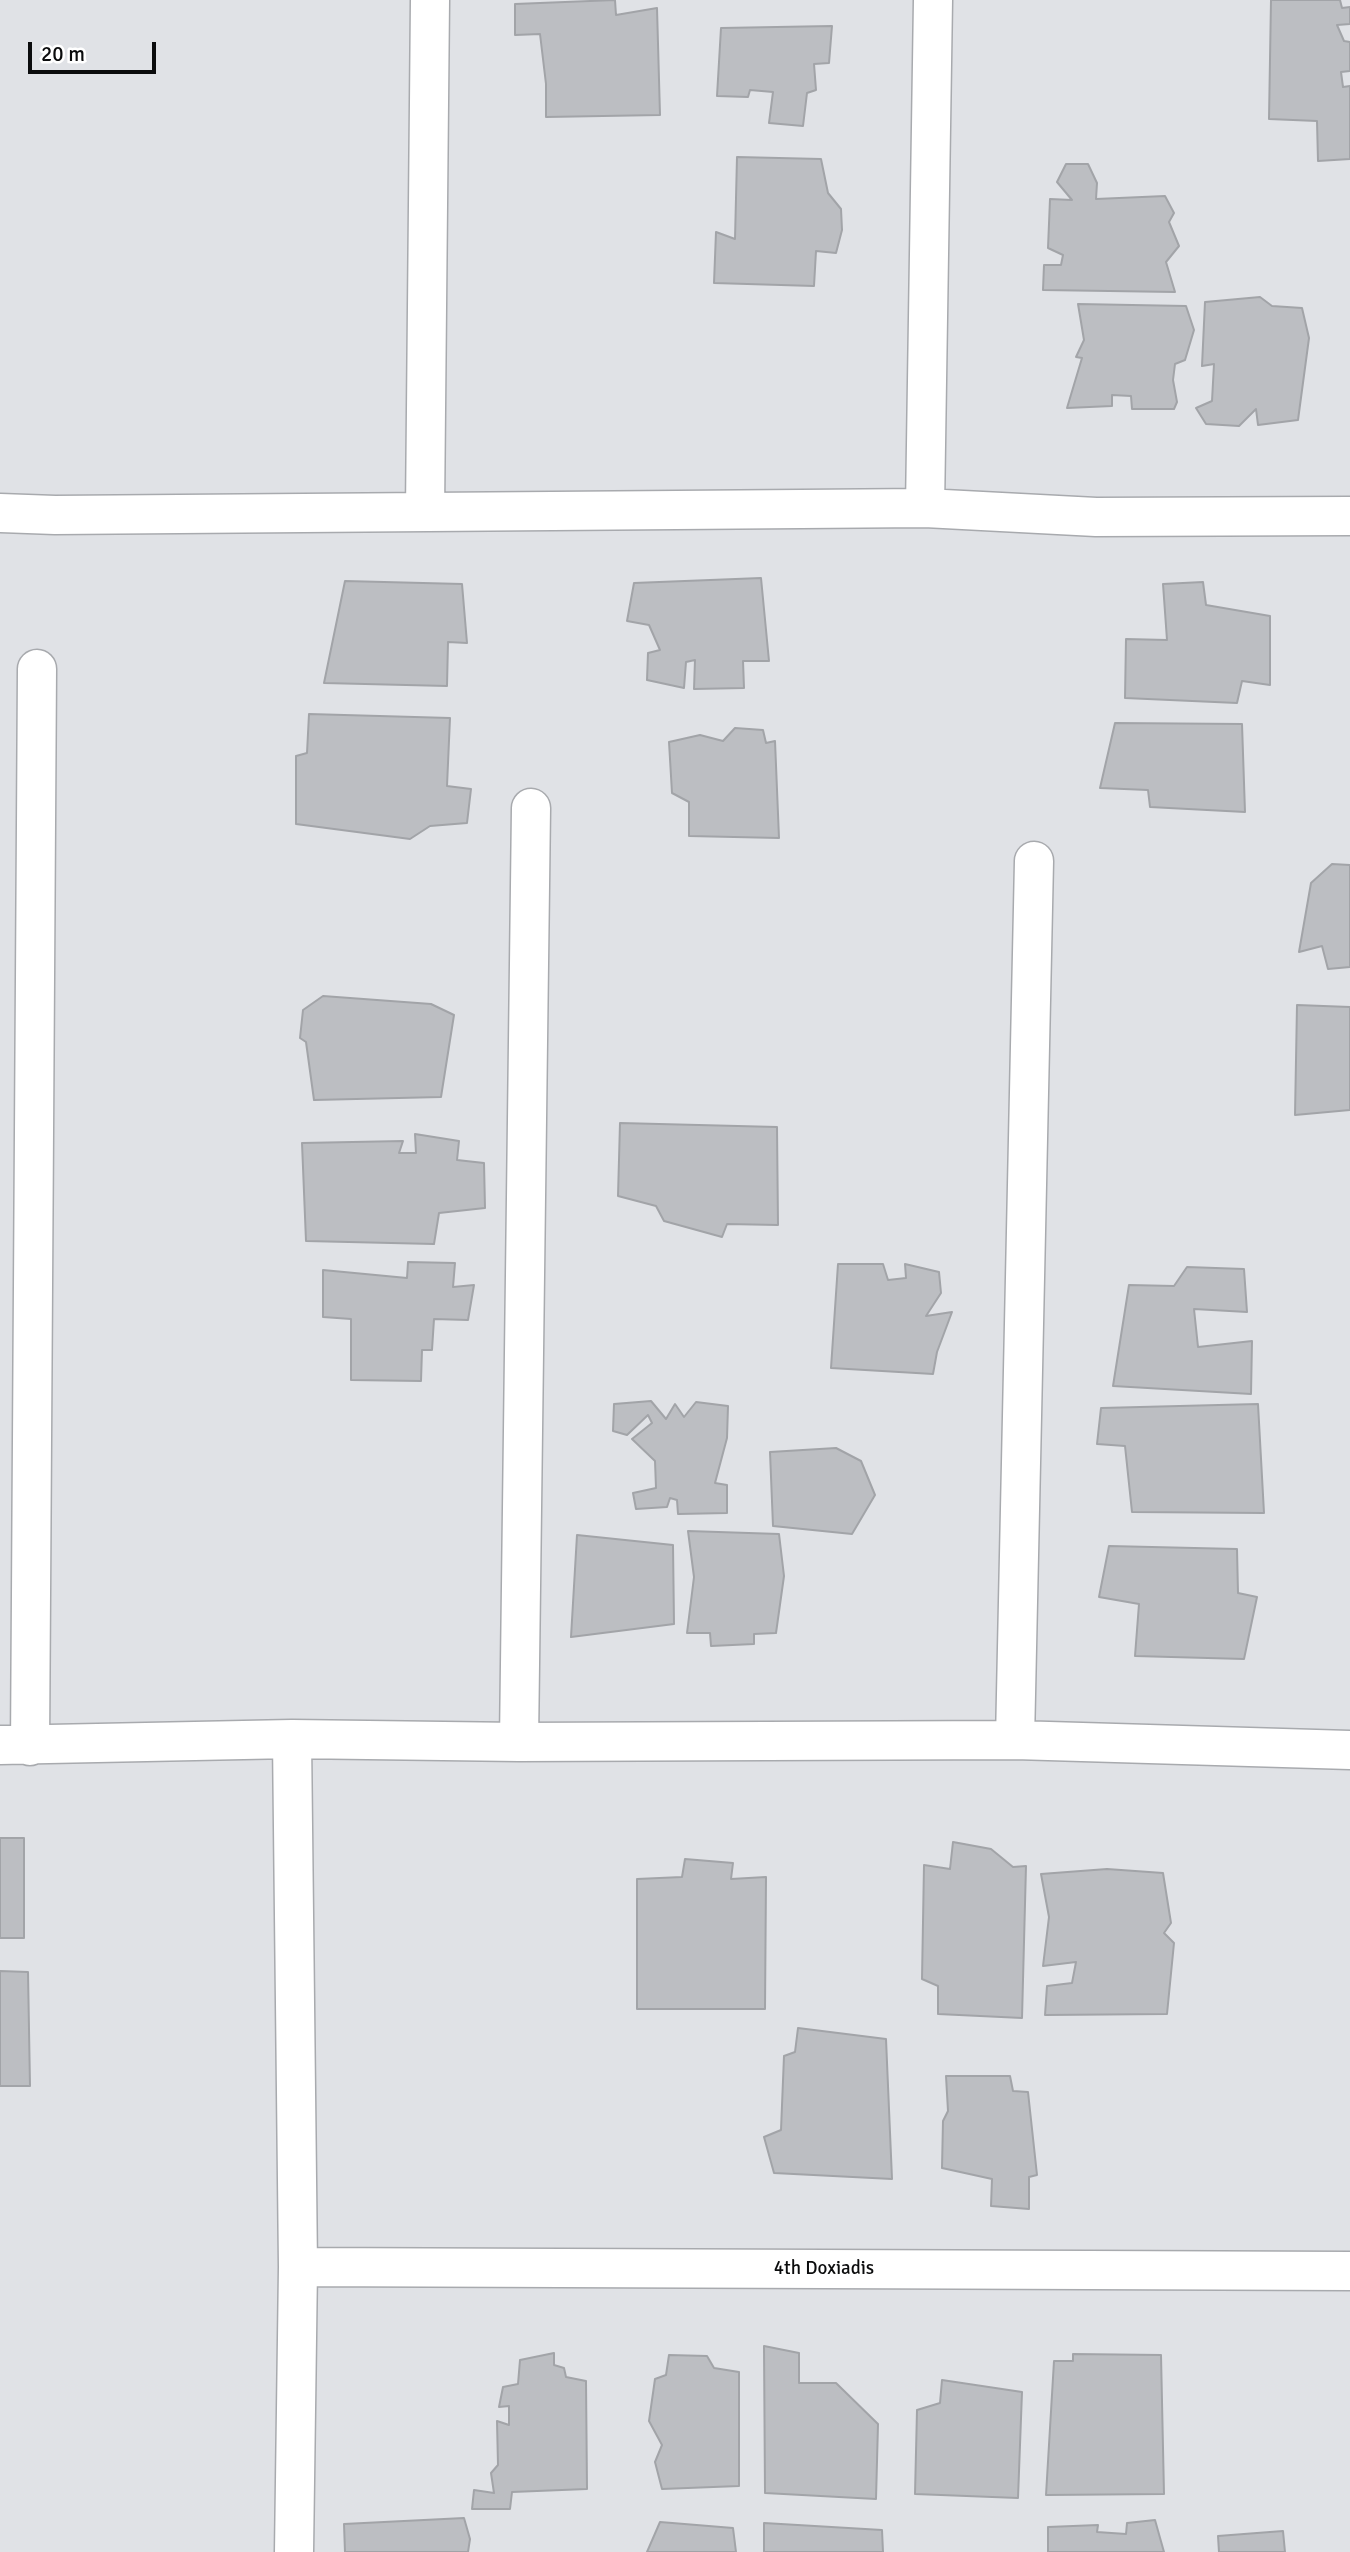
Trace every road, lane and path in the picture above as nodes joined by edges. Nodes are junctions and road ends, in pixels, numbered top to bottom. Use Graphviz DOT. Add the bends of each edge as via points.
graph roads {
  1 [pos="430,0"];
  2 [pos="933,0"];
  3 [pos="925,508"];
  4 [pos="425,512"];
  5 [pos="0,513"];
  6 [pos="1350,516"];
  7 [pos="37,669"];
  8 [pos="531,808"];
  9 [pos="1034,862"];
  10 [pos="292,1740"];
  11 [pos="1015,1740"];
  12 [pos="519,1742"];
  13 [pos="15,1745"];
  14 [pos="1350,1750"];
  15 [pos="298,2267"];
  16 [pos="1350,2272"];
  17 [pos="294,2552"];
  1 -- 4 [label="street"];
  2 -- 3 [label="street"];
  3 -- 4 [label="street"];
  3 -- 6 [label="street" via="1096,517"];
  4 -- 5 [label="street"];
  7 -- 13 [label="street"];
  8 -- 12 [label="street"];
  9 -- 11 [label="street"];
  10 -- 12 [label="street"];
  10 -- 13 [label="street"];
  10 -- 15 [label="street"];
  11 -- 12 [label="street"];
  11 -- 14 [label="street"];
  15 -- 16 [label="street, 4th Doxiadis"];
  15 -- 17 [label="street"];
}
